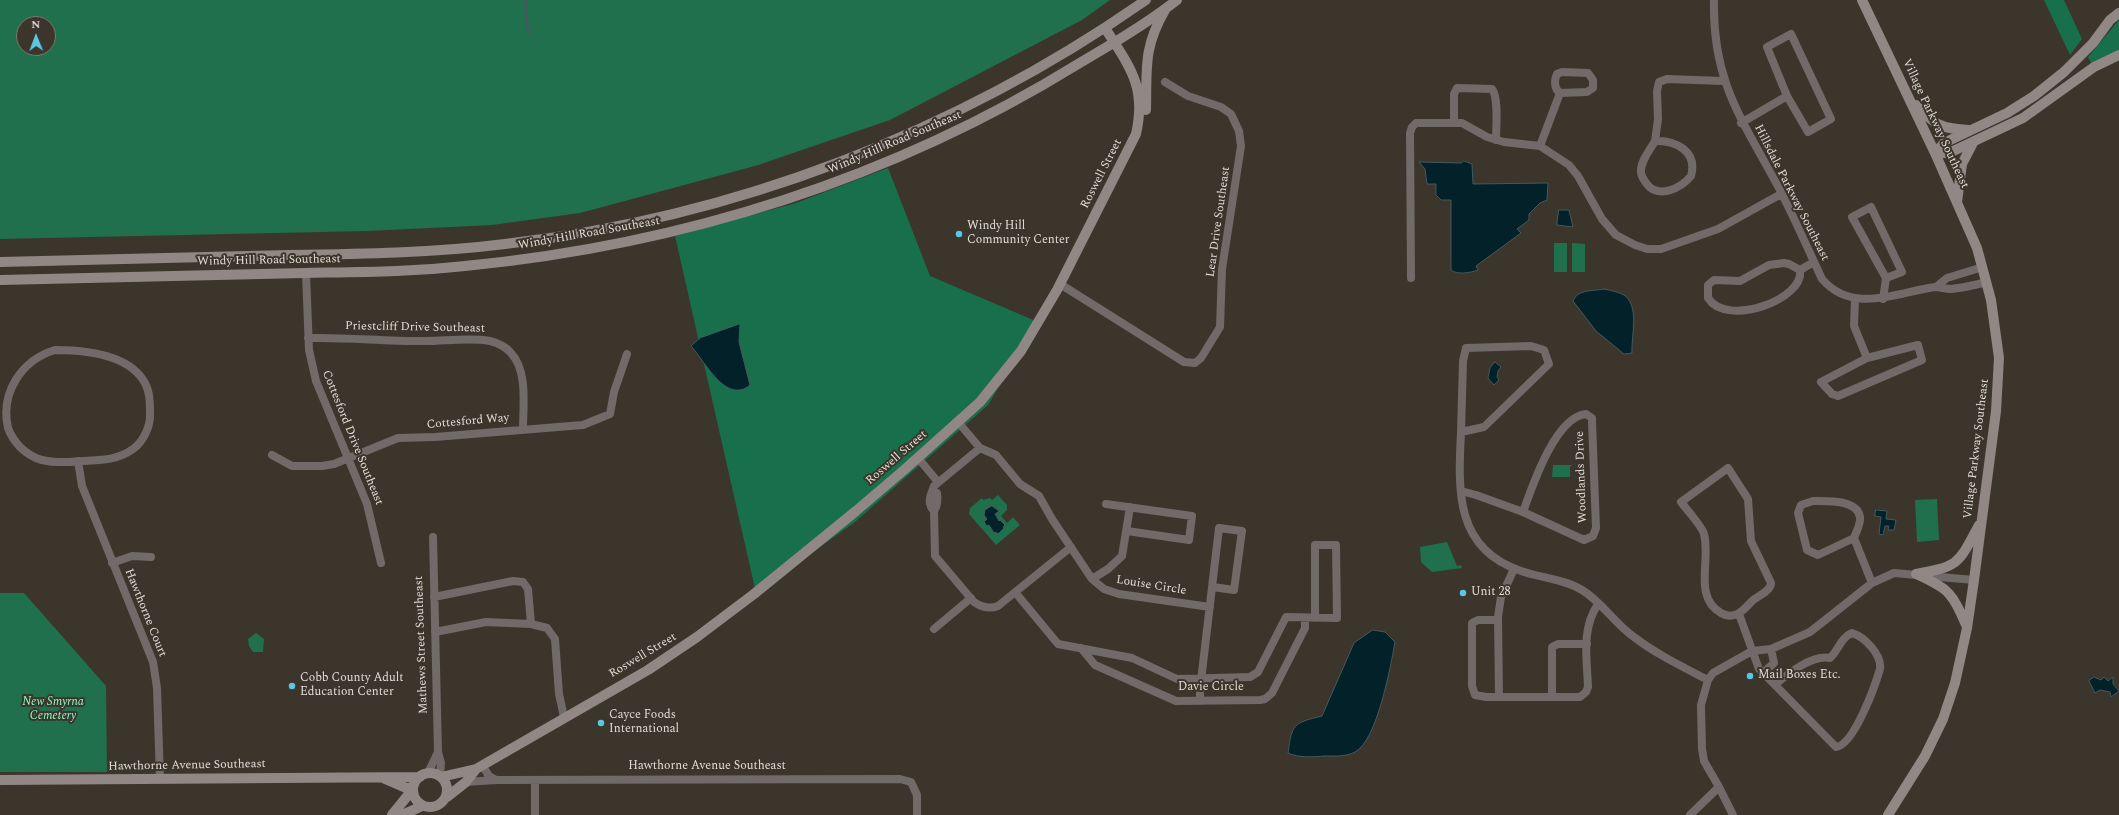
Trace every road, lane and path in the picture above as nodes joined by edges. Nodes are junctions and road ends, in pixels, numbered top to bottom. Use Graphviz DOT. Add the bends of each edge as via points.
graph roads {
  1 [pos="1146,0"];
  2 [pos="1177,0"];
  3 [pos="1714,0"];
  4 [pos="1862,0"];
  5 [pos="1167,8"];
  6 [pos="2119,13"];
  7 [pos="1105,28"];
  8 [pos="1114,42"];
  9 [pos="2119,55"];
  10 [pos="1723,81"];
  11 [pos="1165,82"];
  12 [pos="1560,93"];
  13 [pos="1787,96"];
  14 [pos="1909,99"];
  15 [pos="1454,123"];
  16 [pos="1741,123"];
  17 [pos="1971,130"];
  18 [pos="1136,134"];
  19 [pos="1496,140"];
  20 [pos="1655,141"];
  21 [pos="1974,142"];
  22 [pos="1540,146"];
  23 [pos="1935,153"];
  24 [pos="1781,194"];
  25 [pos="1957,203"];
  26 [pos="0,262"];
  27 [pos="1814,262"];
  28 [pos="1983,267"];
  29 [pos="1800,270"];
  30 [pos="306,273"];
  31 [pos="1411,278"];
  32 [pos="1886,278"];
  33 [pos="0,280"];
  34 [pos="1987,282"];
  35 [pos="1060,284"];
  36 [pos="1936,287"];
  37 [pos="1855,299"];
  38 [pos="1882,299"];
  39 [pos="308,338"];
  40 [pos="627,354"];
  41 [pos="1867,358"];
  42 [pos="958,422"];
  43 [pos="523,429"];
  44 [pos="1461,432"];
  45 [pos="980,448"];
  46 [pos="272,455"];
  47 [pos="348,458"];
  48 [pos="918,458"];
  49 [pos="78,461"];
  50 [pos="938,482"];
  51 [pos="1461,491"];
  52 [pos="1106,504"];
  53 [pos="1130,507"];
  54 [pos="1523,512"];
  55 [pos="1981,520"];
  56 [pos="1127,531"];
  57 [pos="433,537"];
  58 [pos="1854,538"];
  59 [pos="1071,547"];
  60 [pos="151,557"];
  61 [pos="112,563"];
  62 [pos="381,563"];
  63 [pos="1514,568"];
  64 [pos="1916,574"];
  65 [pos="1092,579"];
  66 [pos="1974,580"];
  67 [pos="1872,583"];
  68 [pos="1212,587"];
  69 [pos="1015,592"];
  70 [pos="434,597"];
  71 [pos="971,598"];
  72 [pos="1598,604"];
  73 [pos="1210,607"];
  74 [pos="1739,614"];
  75 [pos="1305,618"];
  76 [pos="1315,618"];
  77 [pos="1497,620"];
  78 [pos="531,624"];
  79 [pos="1967,628"];
  80 [pos="934,629"];
  81 [pos="435,632"];
  82 [pos="1587,644"];
  83 [pos="1081,648"];
  84 [pos="1771,648"];
  85 [pos="1752,651"];
  86 [pos="1763,673"];
  87 [pos="1201,678"];
  88 [pos="1708,680"];
  89 [pos="1775,685"];
  90 [pos="1499,696"];
  91 [pos="1552,697"];
  92 [pos="1200,701"];
  93 [pos="564,717"];
  94 [pos="438,752"];
  95 [pos="479,767"];
  96 [pos="424,775"];
  97 [pos="374,776"];
  98 [pos="441,777"];
  99 [pos="160,779"];
  100 [pos="0,780"];
  101 [pos="496,780"];
  102 [pos="535,780"];
  103 [pos="466,782"];
  104 [pos="1719,787"];
  105 [pos="413,789"];
  106 [pos="444,801"];
  107 [pos="424,809"];
  108 [pos="392,815"];
  109 [pos="402,815"];
  110 [pos="438,815"];
  111 [pos="535,815"];
  112 [pos="917,815"];
  113 [pos="1690,815"];
  114 [pos="1733,815"];
  115 [pos="1888,815"];
  1 -- 7 [label="street, Windy Hill Road Southeast"];
  2 -- 5 [label="street, Windy Hill Road Southeast"];
  3 -- 10 [label="street, Hillsdale Parkway Southeast" via="1714,39"];
  4 -- 14 [label="street, Village Parkway Southeast"];
  5 -- 8 [label="street, Windy Hill Road Southeast"];
  5 -- 18 [label="street" via="1149,46 1146,67 1146,112"];
  6 -- 17 [label="street" via="2110,20 2094,43 2064,72 2020,105"];
  7 -- 8 [label="street, Roswell Street"];
  7 -- 26 [label="street, Windy Hill Road Southeast" via="980,100 864,153 757,191 633,223 539,240 421,252"];
  8 -- 18 [label="street, Roswell Street" via="1131,67 1136,80 1139,107"];
  8 -- 30 [label="street, Windy Hill Road Southeast" via="1015,101 943,138 808,193 737,215 646,239 552,256 433,269"];
  9 -- 21 [label="street" via="2089,71 2023,118"];
  10 -- 16 [label="street, Hillsdale Parkway Southeast"];
  10 -- 20 [label="street" via="1667,79 1659,82"];
  11 -- 35 [label="street, Lear Drive Southeast" via="1188,96 1221,107 1231,114 1239,131 1241,154 1222,269 1219,331 1201,358 1195,363 1184,362"];
  12 -- 12 [label="street" via="1556,88 1557,74 1586,72 1592,77 1592,91"];
  12 -- 22 [label="street"];
  13 -- 13 [label="street" via="1767,47 1791,34 1831,119 1808,132"];
  13 -- 16 [label="street"];
  14 -- 17 [label="street" via="1938,125 1954,130"];
  14 -- 23 [label="street, Village Parkway Southeast"];
  15 -- 19 [label="street" via="1466,125"];
  15 -- 19 [label="street" via="1454,94 1457,88 1492,89 1495,92 1496,103"];
  15 -- 31 [label="street" via="1416,123 1410,130"];
  16 -- 24 [label="street, Hillsdale Parkway Southeast"];
  17 -- 23 [label="street" via="1944,143"];
  18 -- 35 [label="street, Roswell Street"];
  19 -- 22 [label="street"];
  20 -- 20 [label="street" via="1642,166 1642,175 1649,188 1662,192 1676,188 1691,176 1689,158 1677,144"];
  21 -- 23 [label="street" via="1949,153"];
  21 -- 25 [label="street" via="1962,164"];
  22 -- 24 [label="street" via="1573,171 1602,219 1616,235 1635,246 1647,249 1661,249 1718,229"];
  23 -- 25 [label="street, Village Parkway Southeast"];
  24 -- 27 [label="street, Hillsdale Parkway Southeast"];
  25 -- 28 [label="street, Village Parkway Southeast"];
  27 -- 29 [label="street"];
  27 -- 37 [label="street, Hillsdale Parkway Southeast" via="1829,287"];
  28 -- 34 [label="street, Village Parkway Southeast"];
  28 -- 36 [label="street, Hillsdale Parkway Southeast" via="1947,278"];
  29 -- 29 [label="street" via="1790,264 1769,265 1740,281 1714,280 1708,285 1708,298 1718,308 1727,311 1762,308 1793,289 1798,282"];
  30 -- 33 [label="street, Windy Hill Road Southeast"];
  30 -- 39 [label="street, Cottesford Drive Southeast"];
  32 -- 32 [label="street" via="1852,217 1871,207 1902,272"];
  32 -- 38 [label="street"];
  34 -- 36 [label="street, Hillsdale Parkway Southeast" via="1950,289"];
  34 -- 55 [label="street, Village Parkway Southeast" via="1998,343 1998,384"];
  35 -- 42 [label="street, Roswell Street" via="1021,351 980,402"];
  36 -- 38 [label="street, Hillsdale Parkway Southeast"];
  37 -- 38 [label="street, Hillsdale Parkway Southeast"];
  37 -- 41 [label="street" via="1852,318"];
  39 -- 43 [label="street, Priestcliff Drive Southeast" via="417,342 471,339 503,346 517,361 523,383"];
  39 -- 47 [label="street, Cottesford Drive Southeast" via="316,381"];
  40 -- 43 [label="street, Cottesford Way" via="614,392 610,414 583,425"];
  41 -- 41 [label="street" via="1918,345 1922,360 1838,396 1832,394 1821,382"];
  42 -- 45 [label="street"];
  42 -- 48 [label="street, Roswell Street"];
  43 -- 47 [label="street, Cottesford Way" via="398,438"];
  44 -- 44 [label="street" via="1484,427 1543,371 1549,364 1544,350 1531,346 1466,348 1463,361"];
  44 -- 51 [label="street"];
  45 -- 50 [label="street"];
  45 -- 59 [label="street" via="996,455 1020,484 1040,496"];
  46 -- 47 [label="street, Cottesford Way" via="292,466 302,467 334,464"];
  47 -- 62 [label="street, Cottesford Drive Southeast" via="367,504"];
  48 -- 50 [label="street"];
  48 -- 93 [label="street, Roswell Street" via="783,571 697,637 648,670"];
  49 -- 49 [label="street" via="109,460 138,446 151,417 149,396 145,383 136,371 123,363 104,356 55,350 42,354 30,362 9,386 5,398 7,423 12,436 28,454 49,461"];
  49 -- 61 [label="street, Hawthorne Court" via="82,486"];
  50 -- 71 [label="street" via="933,490 937,493 937,506 934,511 935,556"];
  51 -- 54 [label="street, Woodlands Drive"];
  51 -- 63 [label="street" via="1464,515 1473,536 1494,559"];
  52 -- 53 [label="street"];
  53 -- 56 [label="street"];
  53 -- 56 [label="street" via="1192,516 1190,540"];
  54 -- 54 [label="street, Woodlands Drive" via="1581,540 1593,536 1596,528 1592,421 1586,414 1579,416 1552,442"];
  55 -- 64 [label="street" via="1957,562 1944,568"];
  55 -- 66 [label="street, Village Parkway Southeast"];
  56 -- 65 [label="street" via="1124,552 1120,560"];
  57 -- 70 [label="street, Mathews Street Southeast"];
  58 -- 58 [label="street" via="1818,555 1810,553 1807,550 1798,509 1800,505 1813,501 1837,502 1855,508 1860,521"];
  58 -- 67 [label="street"];
  59 -- 65 [label="street"];
  59 -- 69 [label="street"];
  60 -- 61 [label="street" via="132,556"];
  61 -- 99 [label="street, Hawthorne Court" via="156,675"];
  63 -- 72 [label="street" via="1574,586"];
  63 -- 77 [label="street" via="1501,597"];
  64 -- 66 [label="street"];
  64 -- 67 [label="street" via="1894,573"];
  64 -- 79 [label="street" via="1938,584 1951,594"];
  65 -- 73 [label="street, Louise Circle" via="1104,589 1119,594"];
  66 -- 79 [label="street, Village Parkway Southeast"];
  67 -- 84 [label="street" via="1810,632"];
  68 -- 68 [label="street" via="1220,528 1242,531 1234,590"];
  68 -- 73 [label="street"];
  69 -- 71 [label="street" via="995,607 980,606"];
  69 -- 83 [label="street, Davie Circle" via="1058,644"];
  70 -- 78 [label="street" via="513,581 523,582 528,589"];
  70 -- 81 [label="street, Mathews Street Southeast"];
  71 -- 80 [label="street"];
  72 -- 82 [label="street" via="1587,626"];
  72 -- 88 [label="street" via="1633,637"];
  73 -- 87 [label="street"];
  74 -- 74 [label="street" via="1769,589 1771,583 1751,540 1748,499 1728,468 1681,502 1704,534 1707,601 1727,616"];
  74 -- 85 [label="street"];
  75 -- 76 [label="street, Davie Circle"];
  75 -- 87 [label="street, Davie Circle" via="1286,618 1254,675"];
  75 -- 92 [label="street, Davie Circle" via="1305,628 1268,697 1260,700"];
  76 -- 76 [label="street, Davie Circle" via="1337,618 1336,544 1315,545"];
  77 -- 90 [label="street"];
  77 -- 90 [label="street" via="1478,620 1472,623 1472,686 1475,695 1479,697"];
  78 -- 81 [label="street" via="486,622"];
  78 -- 93 [label="street" via="546,628 556,639 559,694"];
  79 -- 115 [label="street, Village Parkway Southeast" via="1955,683 1943,719 1926,756"];
  81 -- 94 [label="street, Mathews Street Southeast"];
  82 -- 91 [label="street" via="1586,692 1580,697"];
  82 -- 91 [label="street" via="1558,644 1552,647"];
  83 -- 87 [label="street, Davie Circle" via="1132,658 1177,679"];
  83 -- 92 [label="street, Davie Circle" via="1095,665 1101,668 1176,701"];
  84 -- 85 [label="street"];
  84 -- 86 [label="street" via="1774,663"];
  85 -- 86 [label="street"];
  85 -- 88 [label="street" via="1720,667"];
  86 -- 89 [label="street"];
  87 -- 92 [label="street"];
  88 -- 104 [label="street" via="1701,705 1702,749 1704,761"];
  89 -- 89 [label="street" via="1833,746 1839,747 1845,743 1861,718 1881,664 1872,648 1852,633 1843,638 1830,658 1824,657 1792,670"];
  90 -- 91 [label="street"];
  93 -- 95 [label="street, Roswell Street"];
  94 -- 96 [label="street, Mathews Street Southeast"];
  94 -- 98 [label="street, Mathews Street Southeast"];
  95 -- 98 [label="street, Roswell Street"];
  95 -- 101 [label="street"];
  95 -- 103 [label="street, Roswell Street"];
  96 -- 97 [label="street, Hawthorne Avenue Southeast"];
  96 -- 98 [label="street"];
  96 -- 105 [label="street"];
  97 -- 99 [label="street, Hawthorne Avenue Southeast"];
  97 -- 105 [label="street, Hawthorne Avenue Southeast"];
  98 -- 106 [label="street" via="448,788"];
  99 -- 100 [label="street, Hawthorne Avenue Southeast"];
  101 -- 102 [label="street, Hawthorne Avenue Southeast"];
  101 -- 103 [label="street, Hawthorne Avenue Southeast"];
  102 -- 111 [label="street"];
  102 -- 112 [label="street, Hawthorne Avenue Southeast" via="900,779 911,782 915,788"];
  103 -- 106 [label="street, Roswell Street"];
  104 -- 113 [label="street"];
  104 -- 114 [label="street"];
  105 -- 107 [label="street" via="414,797"];
  105 -- 108 [label="street"];
  106 -- 107 [label="street" via="433,808"];
  106 -- 110 [label="street"];
  107 -- 109 [label="street"];
}
